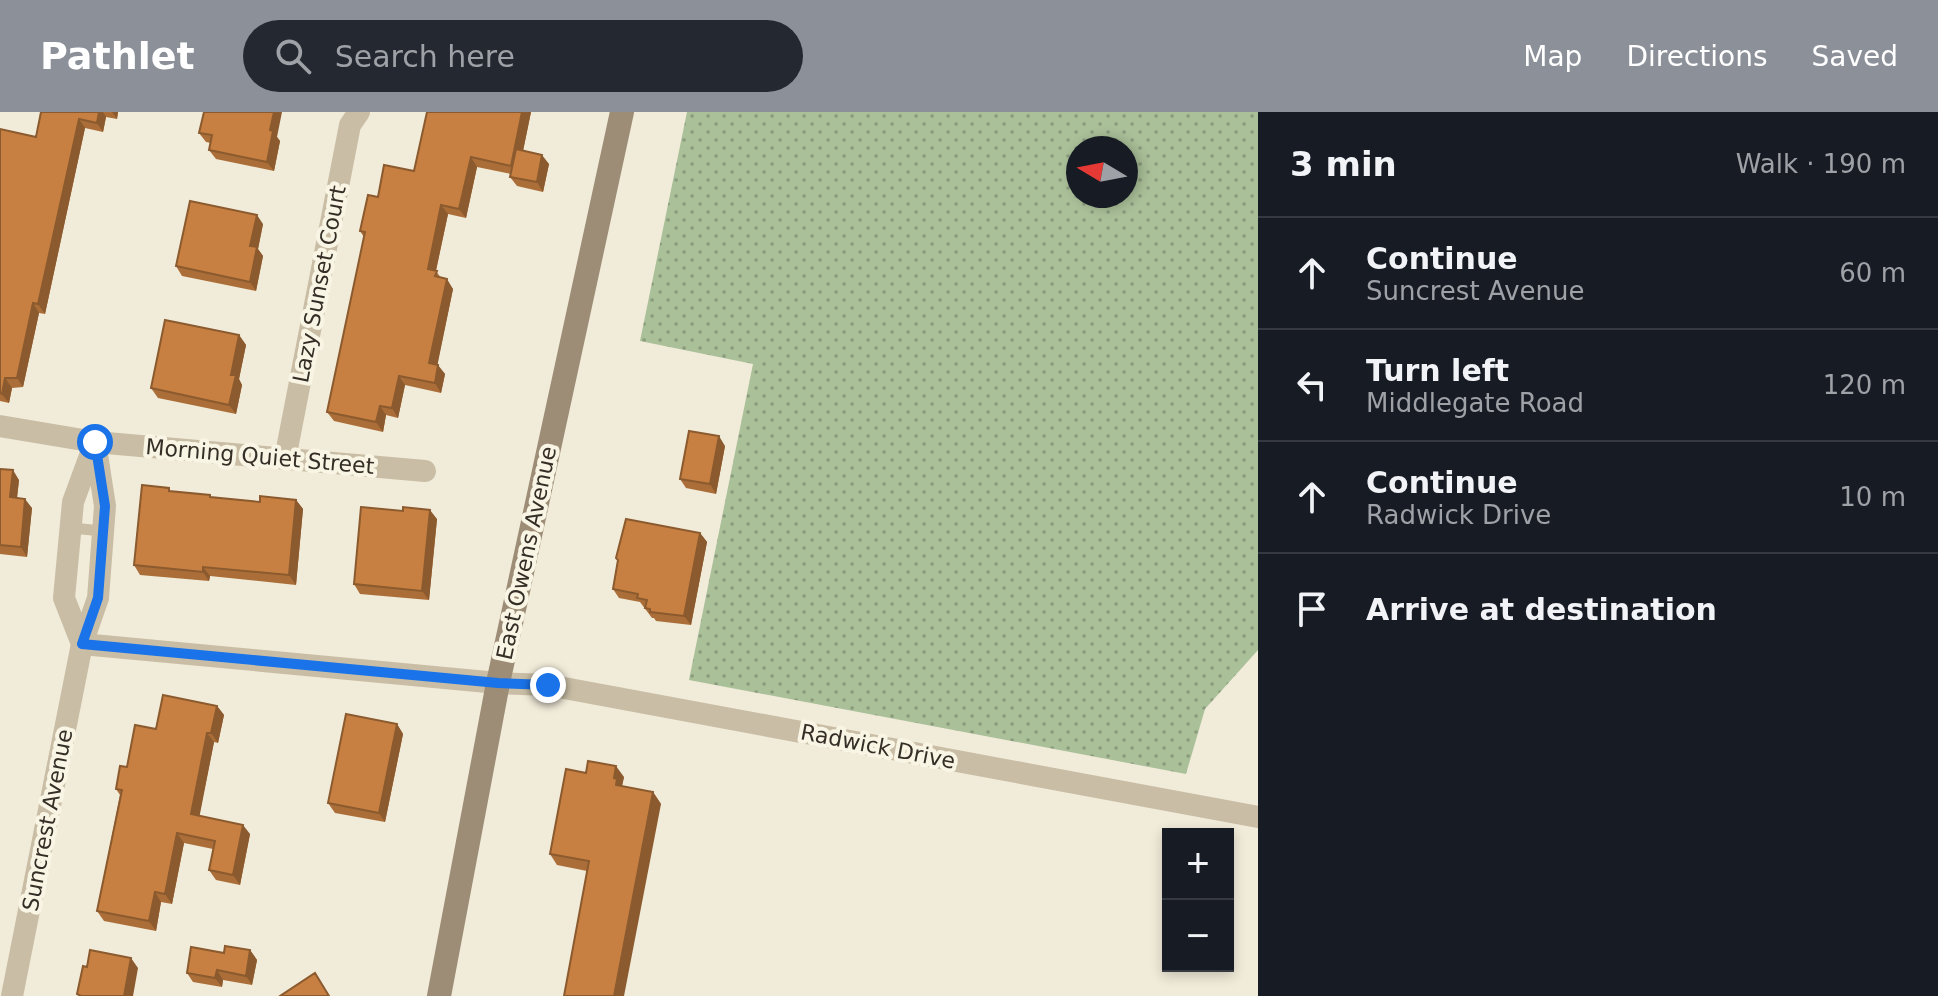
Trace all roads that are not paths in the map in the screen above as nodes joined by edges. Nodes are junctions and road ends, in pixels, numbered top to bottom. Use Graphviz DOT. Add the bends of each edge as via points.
graph roads {
  1 [pos="359,112"];
  2 [pos="622,112"];
  3 [pos="0,426"];
  4 [pos="95,442"];
  5 [pos="285,459"];
  6 [pos="425,471"];
  7 [pos="71,528"];
  8 [pos="103,531"];
  9 [pos="82,644"];
  10 [pos="498,683"];
  11 [pos="1258,817"];
  12 [pos="12,996"];
  13 [pos="439,996"];
  1 -- 5 [label="street, Lazy Sunset Court" via="350,125"];
  2 -- 10 [label="street, East Owens Avenue"];
  3 -- 4 [label="street, Morning Quiet Street"];
  4 -- 5 [label="street, Morning Quiet Street"];
  4 -- 7 [label="street" via="73,502"];
  4 -- 8 [label="street, Suncrest Avenue" via="105,506"];
  5 -- 6 [label="street, Morning Quiet Street"];
  7 -- 8 [label="lane"];
  7 -- 9 [label="street" via="64,598"];
  8 -- 9 [label="street, Suncrest Avenue" via="98,598"];
  9 -- 10 [label="street, Radwick Drive"];
  9 -- 12 [label="street, Suncrest Avenue"];
  10 -- 11 [label="street, Radwick Drive" via="548,685"];
  10 -- 13 [label="street, East Owens Avenue"];
}
